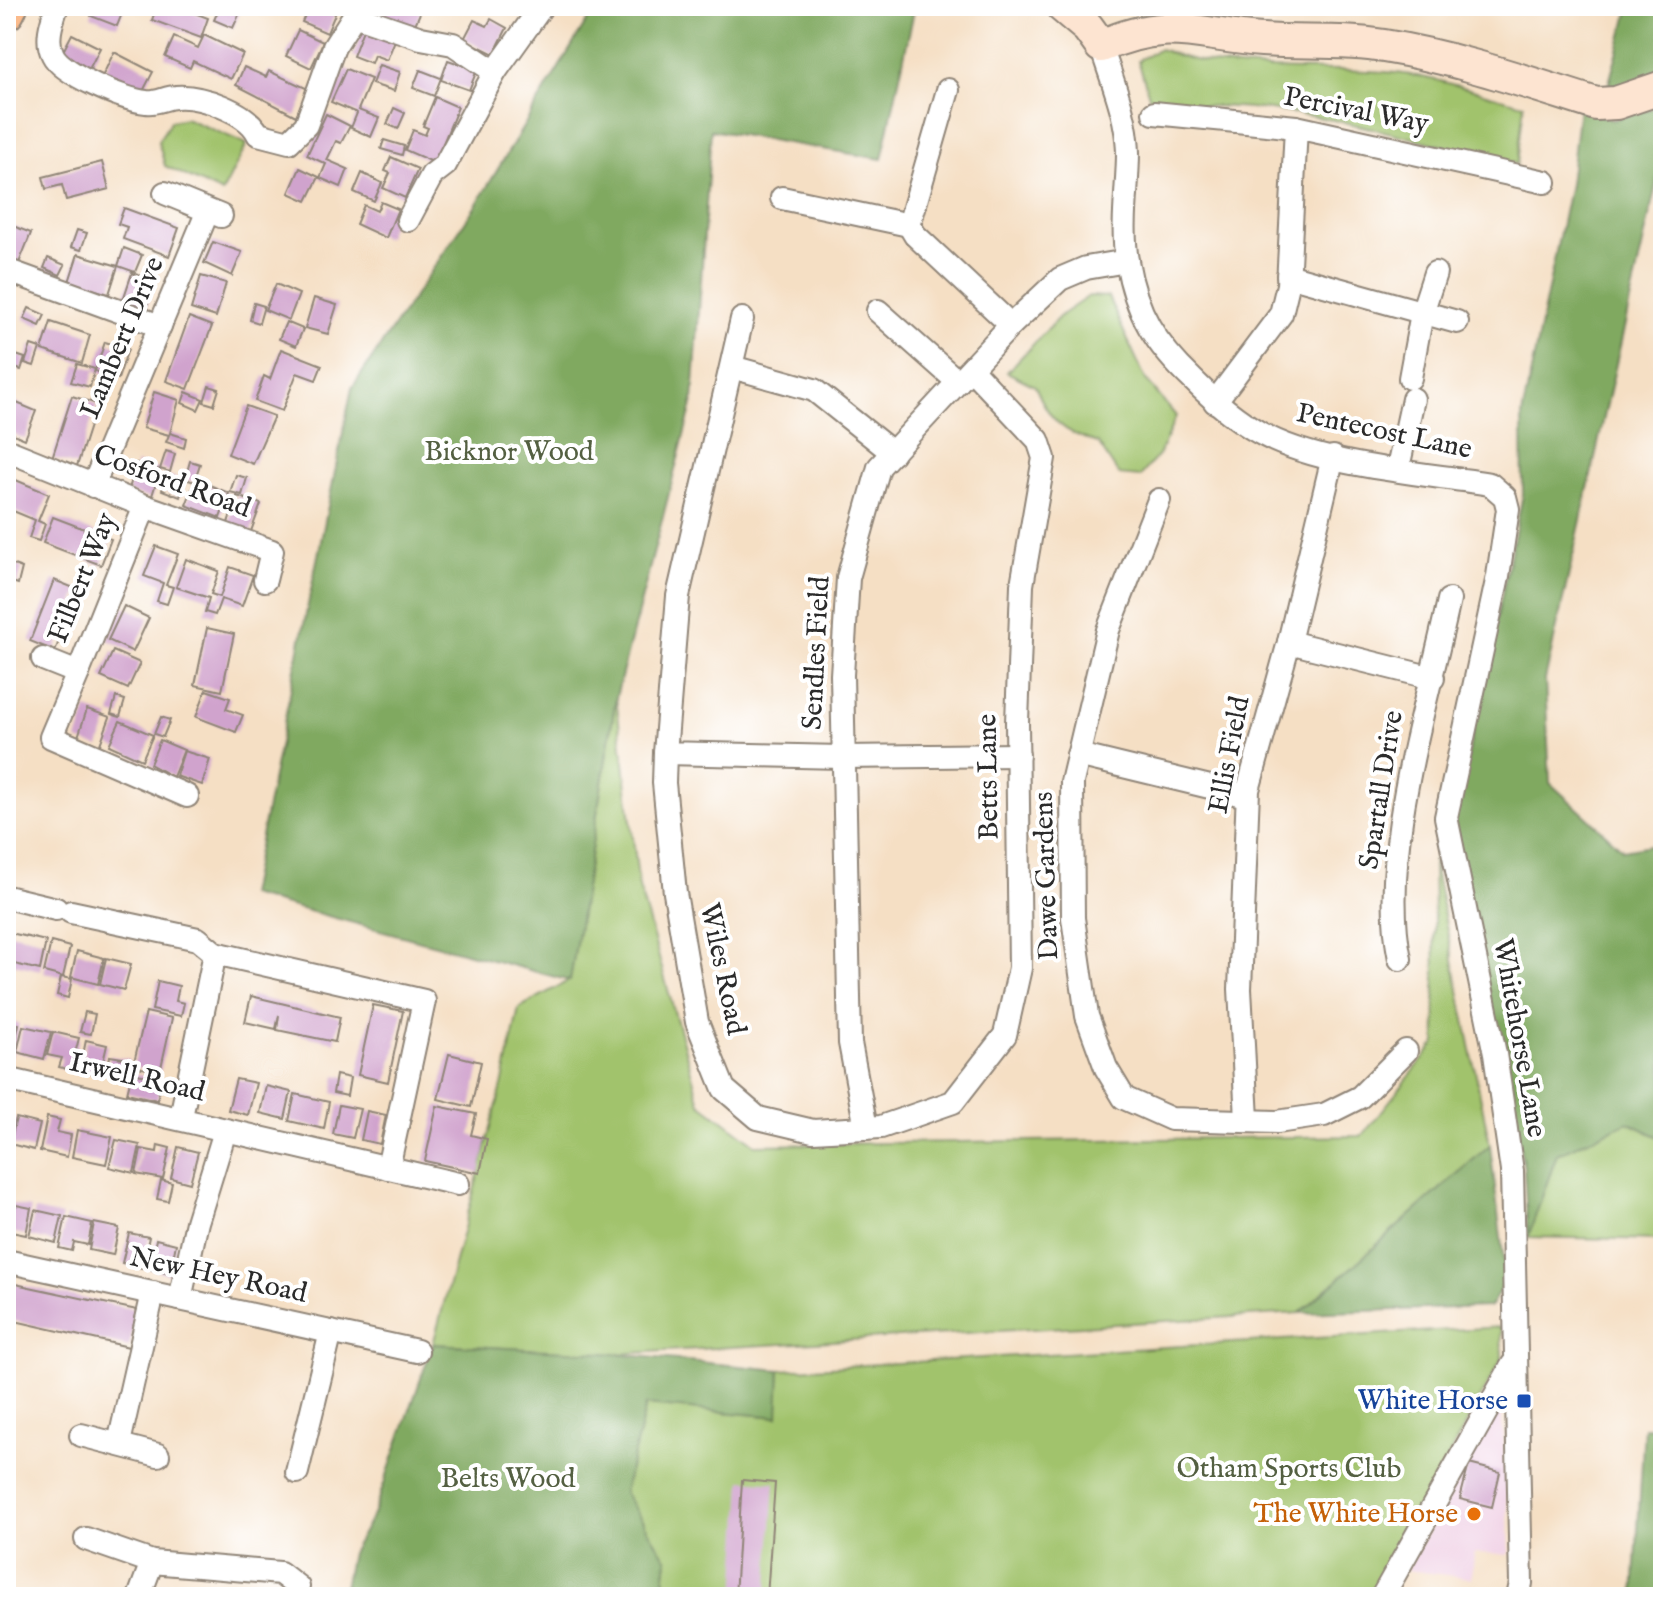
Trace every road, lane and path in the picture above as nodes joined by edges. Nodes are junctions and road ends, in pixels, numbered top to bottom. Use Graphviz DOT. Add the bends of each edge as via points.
graph roads {
  1 [pos="9,6"];
  2 [pos="57,6"];
  3 [pos="542,6"];
  4 [pos="1062,6"];
  5 [pos="357,10"];
  6 [pos="6,12"];
  7 [pos="1101,46"];
  8 [pos="495,72"];
  9 [pos="1663,87"];
  10 [pos="948,90"];
  11 [pos="1154,113"];
  12 [pos="1296,127"];
  13 [pos="1545,182"];
  14 [pos="165,193"];
  15 [pos="782,198"];
  16 [pos="408,220"];
  17 [pos="909,225"];
  18 [pos="1127,261"];
  19 [pos="6,270"];
  20 [pos="1435,273"];
  21 [pos="1288,275"];
  22 [pos="878,311"];
  23 [pos="1422,313"];
  24 [pos="742,319"];
  25 [pos="1457,322"];
  26 [pos="1011,325"];
  27 [pos="160,326"];
  28 [pos="732,367"];
  29 [pos="965,376"];
  30 [pos="1215,402"];
  31 [pos="6,450"];
  32 [pos="893,453"];
  33 [pos="1333,457"];
  34 [pos="1398,468"];
  35 [pos="93,486"];
  36 [pos="1505,497"];
  37 [pos="1159,500"];
  38 [pos="145,506"];
  39 [pos="265,580"];
  40 [pos="1449,600"];
  41 [pos="1289,642"];
  42 [pos="43,659"];
  43 [pos="78,673"];
  44 [pos="1433,678"];
  45 [pos="665,753"];
  46 [pos="1018,755"];
  47 [pos="1078,755"];
  48 [pos="842,757"];
  49 [pos="187,796"];
  50 [pos="1247,796"];
  51 [pos="6,897"];
  52 [pos="215,953"];
  53 [pos="1400,959"];
  54 [pos="1406,1051"];
  55 [pos="6,1079"];
  56 [pos="181,1117"];
  57 [pos="1247,1119"];
  58 [pos="866,1128"];
  59 [pos="225,1131"];
  60 [pos="388,1168"];
  61 [pos="458,1184"];
  62 [pos="6,1261"];
  63 [pos="153,1293"];
  64 [pos="180,1299"];
  65 [pos="331,1332"];
  66 [pos="417,1351"];
  67 [pos="1514,1362"];
  68 [pos="81,1435"];
  69 [pos="119,1443"];
  70 [pos="158,1455"];
  71 [pos="297,1472"];
  72 [pos="86,1539"];
  73 [pos="152,1562"];
  74 [pos="298,1587"];
  75 [pos="139,1597"];
  76 [pos="1382,1597"];
  77 [pos="1518,1597"];
  1 -- 6 [label="main road"];
  2 -- 5 [label="street" via="49,42 52,55 66,70 147,103 186,97 220,106 254,126 258,134 289,142 306,125 334,47"];
  3 -- 8 [label="street"];
  4 -- 7 [label="street"];
  5 -- 8 [label="street" via="421,38 453,44"];
  7 -- 9 [label="street" via="1130,33 1181,27 1262,40 1383,45 1469,63 1596,104"];
  7 -- 18 [label="street, Pentecost Lane" via="1124,115"];
  8 -- 16 [label="street" via="445,165 432,175"];
  10 -- 17 [label="street"];
  11 -- 12 [label="street, Percival Way"];
  12 -- 13 [label="street, Percival Way"];
  12 -- 21 [label="street"];
  14 -- 27 [label="street, Lambert Drive" via="215,215"];
  15 -- 17 [label="street"];
  17 -- 26 [label="street"];
  18 -- 26 [label="street, Sendles Field" via="1060,279"];
  18 -- 30 [label="street, Pentecost Lane" via="1136,302 1161,350"];
  19 -- 27 [label="street"];
  20 -- 23 [label="street"];
  21 -- 23 [label="street"];
  21 -- 30 [label="street" via="1281,314"];
  22 -- 29 [label="street, Betts Lane"];
  23 -- 25 [label="street"];
  23 -- 34 [label="street"];
  24 -- 28 [label="street, Wiles Road"];
  26 -- 29 [label="street, Sendles Field"];
  27 -- 35 [label="street, Lambert Drive"];
  28 -- 32 [label="street" via="814,390"];
  28 -- 45 [label="street, Wiles Road" via="678,596"];
  29 -- 32 [label="street, Sendles Field"];
  29 -- 46 [label="street, Betts Lane" via="1038,440 1044,458 1022,585"];
  30 -- 33 [label="street, Pentecost Lane" via="1261,433"];
  31 -- 35 [label="street, Cosford Road"];
  32 -- 48 [label="street, Sendles Field" via="879,467 848,578"];
  33 -- 34 [label="street, Pentecost Lane"];
  33 -- 41 [label="street, Ellis Field"];
  34 -- 36 [label="street, Pentecost Lane" via="1490,484"];
  35 -- 38 [label="street, Cosford Road"];
  36 -- 67 [label="street, Whitehorse Lane" via="1508,509 1498,576 1446,817 1495,1054 1512,1171"];
  37 -- 47 [label="street, Dawe Gardens" via="1108,630"];
  38 -- 39 [label="street, Cosford Road" via="272,551"];
  38 -- 43 [label="street, Filbert Way"];
  40 -- 44 [label="street, Spartall Drive"];
  41 -- 44 [label="street, Spartall Drive"];
  41 -- 50 [label="street, Ellis Field"];
  42 -- 43 [label="street, Filbert Way"];
  43 -- 49 [label="street, Filbert Way" via="51,737"];
  44 -- 53 [label="street, Spartall Drive" via="1398,844"];
  45 -- 48 [label="street"];
  45 -- 58 [label="street, Wiles Road" via="675,893 695,1008 724,1089 758,1118 813,1131"];
  46 -- 48 [label="street"];
  46 -- 58 [label="street, Betts Lane" via="1020,968 1005,1035 953,1102"];
  47 -- 50 [label="street, Dawe Gardens"];
  47 -- 57 [label="street, Dawe Gardens" via="1072,782 1073,918 1087,1016 1106,1068 1124,1098 1171,1119"];
  48 -- 58 [label="street, Sendles Field" via="850,1043"];
  50 -- 57 [label="street, Ellis Field" via="1240,974"];
  51 -- 52 [label="street" via="198,939"];
  52 -- 56 [label="street"];
  52 -- 60 [label="street" via="424,1001"];
  54 -- 57 [label="street, Dawe Gardens" via="1360,1097 1324,1115 1277,1122"];
  55 -- 56 [label="street, Irwell Road"];
  56 -- 59 [label="street, Irwell Road"];
  59 -- 60 [label="street"];
  59 -- 64 [label="street, Irwell Road"];
  60 -- 61 [label="street"];
  62 -- 63 [label="street, New Hey Road"];
  63 -- 64 [label="street, New Hey Road"];
  63 -- 69 [label="street"];
  64 -- 65 [label="street, New Hey Road"];
  65 -- 66 [label="street, New Hey Road"];
  65 -- 71 [label="street"];
  67 -- 76 [label="street"];
  67 -- 77 [label="street, Whitehorse Lane"];
  68 -- 69 [label="street"];
  69 -- 70 [label="street"];
  72 -- 73 [label="street"];
  73 -- 74 [label="street" via="280,1573"];
  73 -- 75 [label="street"];
}
